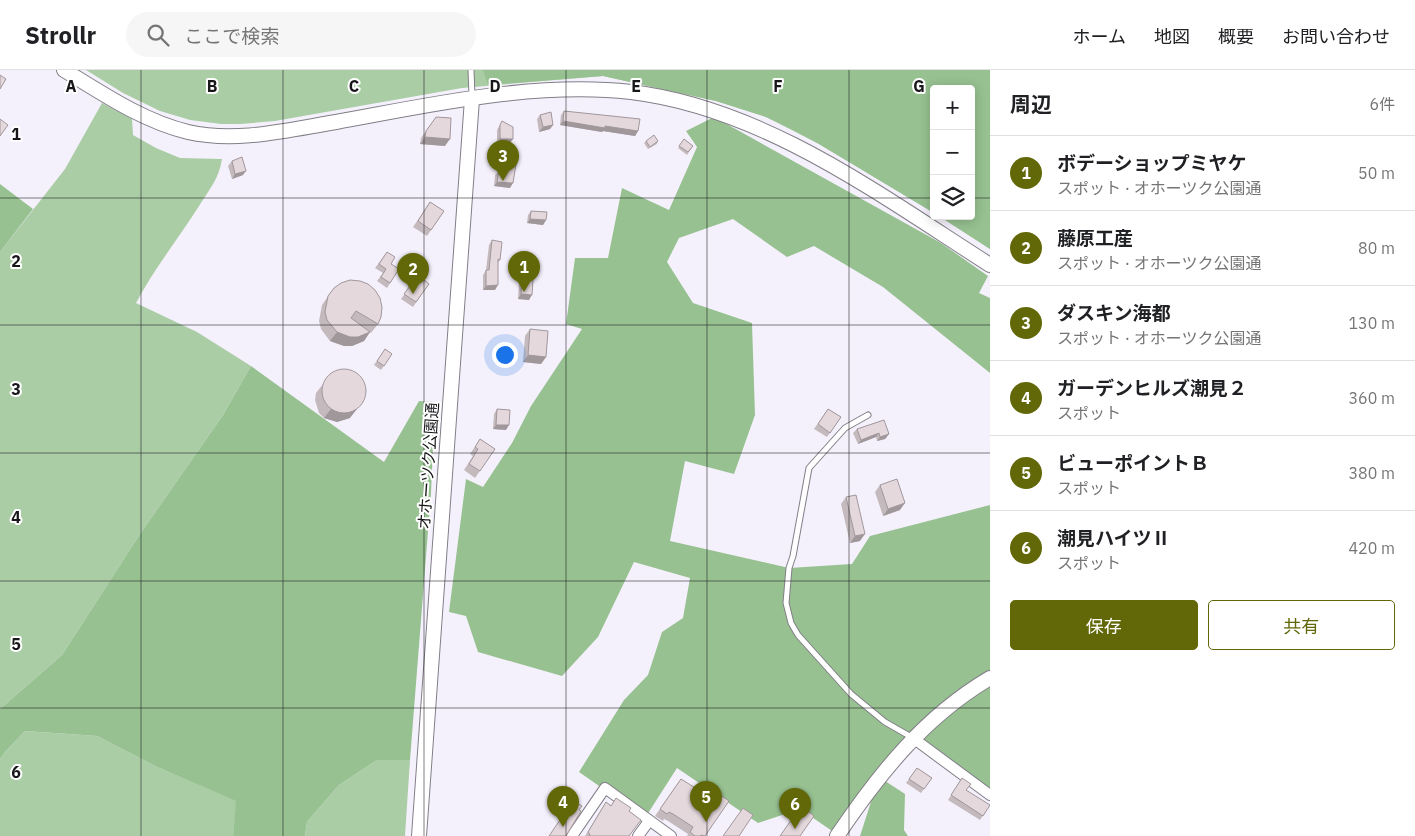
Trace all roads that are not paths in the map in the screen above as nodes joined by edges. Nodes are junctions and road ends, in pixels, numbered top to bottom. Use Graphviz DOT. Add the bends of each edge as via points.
graph roads {
  1 [pos="64,70"];
  2 [pos="471,70"];
  3 [pos="472,99"];
  4 [pos="990,266"];
  5 [pos="868,415"];
  6 [pos="990,678"];
  7 [pos="914,738"];
  8 [pos="990,795"];
  9 [pos="649,821"];
  10 [pos="420,836"];
  11 [pos="572,836"];
  12 [pos="638,836"];
  13 [pos="670,836"];
  14 [pos="837,836"];
  1 -- 3 [label="street" via="165,126 219,136 277,132"];
  2 -- 3 [label="lane"];
  3 -- 4 [label="street" via="566,89 600,90 657,96 717,112 809,152"];
  3 -- 10 [label="street, オホーツク公園通"];
  5 -- 7 [label="lane" via="845,428 809,468 789,568 786,603 798,635 851,694 885,722"];
  6 -- 7 [label="street" via="950,706"];
  7 -- 8 [label="street"];
  7 -- 14 [label="street" via="879,778"];
  9 -- 11 [label="street" via="605,788"];
  9 -- 12 [label="street"];
  9 -- 13 [label="street"];
}
